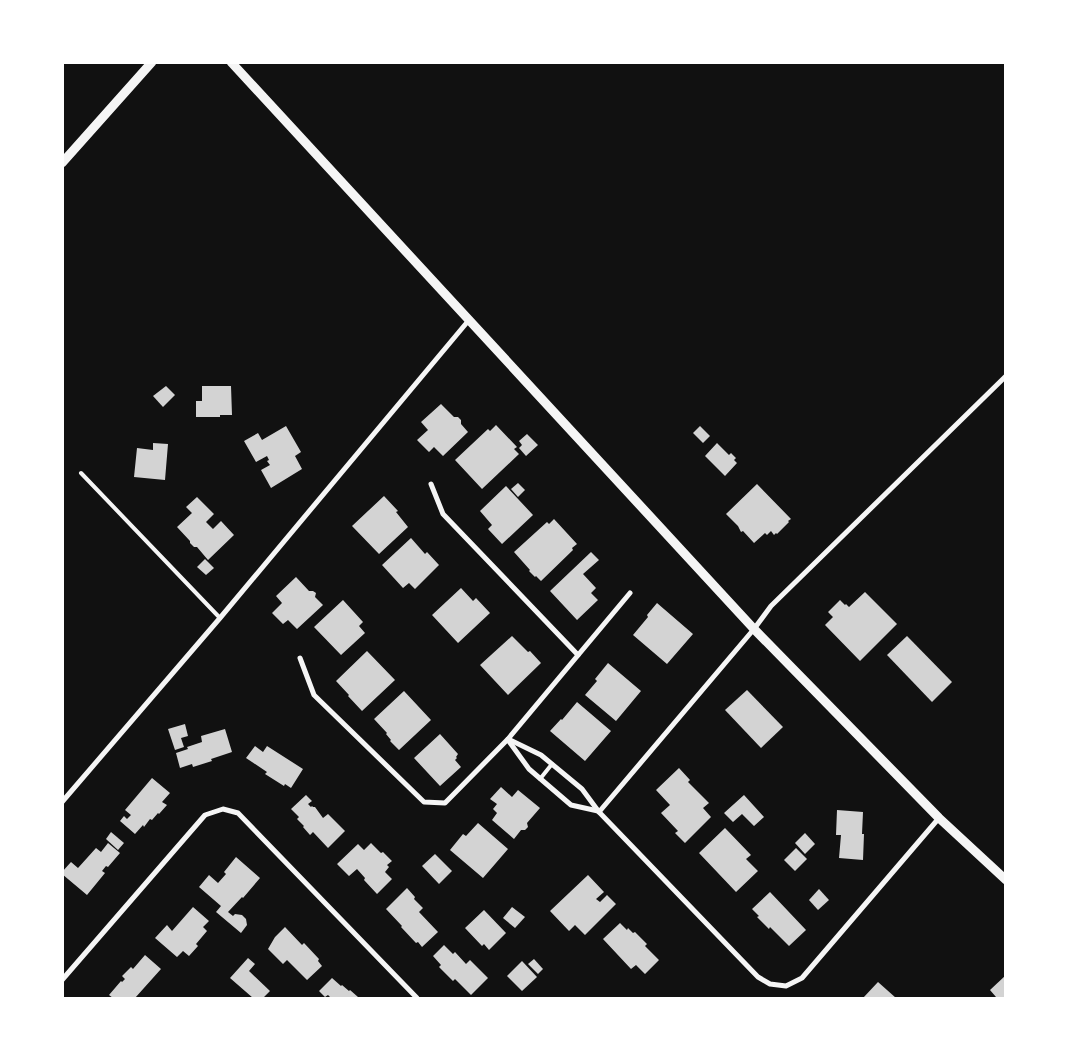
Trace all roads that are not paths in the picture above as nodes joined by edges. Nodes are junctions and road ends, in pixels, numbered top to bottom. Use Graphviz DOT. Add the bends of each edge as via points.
graph roads {
  1 [pos="152,62"];
  2 [pos="230,62"];
  3 [pos="62,163"];
  4 [pos="469,320"];
  5 [pos="1006,376"];
  6 [pos="81,473"];
  7 [pos="431,484"];
  8 [pos="630,593"];
  9 [pos="220,618"];
  10 [pos="754,629"];
  11 [pos="578,655"];
  12 [pos="300,658"];
  13 [pos="508,739"];
  14 [pos="552,764"];
  15 [pos="540,779"];
  16 [pos="62,802"];
  17 [pos="599,812"];
  18 [pos="939,818"];
  19 [pos="1006,880"];
  20 [pos="62,980"];
  21 [pos="417,998"];
  1 -- 3 [label="street"];
  2 -- 4 [label="street"];
  4 -- 9 [label="street"];
  4 -- 10 [label="street"];
  5 -- 10 [label="street" via="771,606"];
  6 -- 9 [label="lane"];
  7 -- 11 [label="street" via="443,514"];
  8 -- 11 [label="street"];
  9 -- 16 [label="street"];
  10 -- 17 [label="street"];
  10 -- 18 [label="street"];
  11 -- 13 [label="street"];
  12 -- 13 [label="street" via="314,695 424,802 445,803"];
  13 -- 14 [label="street"];
  13 -- 15 [label="street"];
  14 -- 15 [label="lane"];
  14 -- 17 [label="street" via="582,789"];
  15 -- 17 [label="street" via="571,805"];
  17 -- 18 [label="street" via="758,977 770,984 786,986 802,978"];
  18 -- 19 [label="street"];
  20 -- 21 [label="street" via="205,815 223,809 238,813"];
}
